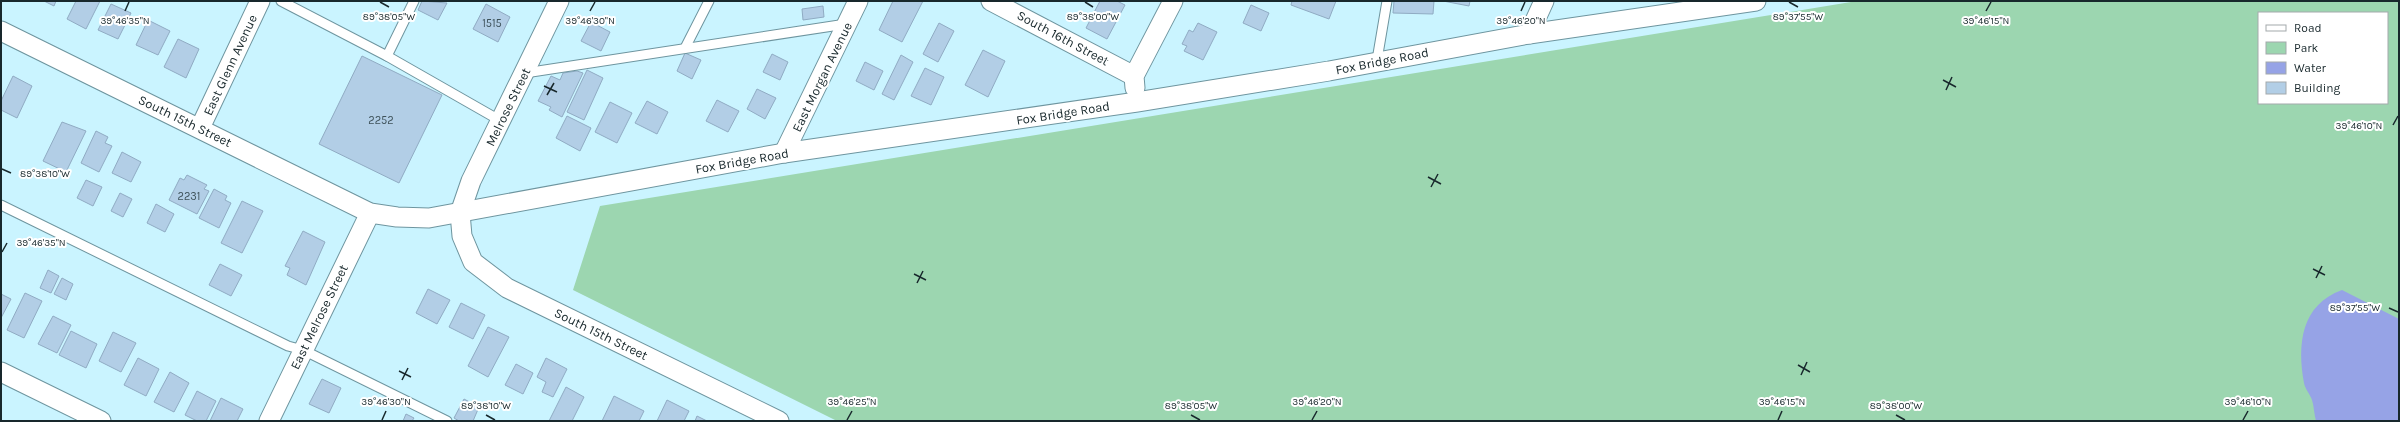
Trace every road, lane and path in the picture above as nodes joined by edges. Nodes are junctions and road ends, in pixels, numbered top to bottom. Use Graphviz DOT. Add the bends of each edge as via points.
graph roads {
  1 [pos="260,1"];
  2 [pos="281,1"];
  3 [pos="414,1"];
  4 [pos="559,1"];
  5 [pos="709,1"];
  6 [pos="858,1"];
  7 [pos="1173,1"];
  8 [pos="1387,1"];
  9 [pos="1544,1"];
  10 [pos="1756,1"];
  11 [pos="1002,3"];
  12 [pos="848,24"];
  13 [pos="1,31"];
  14 [pos="1529,34"];
  15 [pos="685,48"];
  16 [pos="387,56"];
  17 [pos="1378,60"];
  18 [pos="525,72"];
  19 [pos="1134,76"];
  20 [pos="1137,102"];
  21 [pos="500,121"];
  22 [pos="200,128"];
  23 [pos="784,153"];
  24 [pos="1,205"];
  25 [pos="370,212"];
  26 [pos="460,213"];
  27 [pos="303,350"];
  28 [pos="1,372"];
  29 [pos="101,421"];
  30 [pos="269,421"];
  31 [pos="447,421"];
  32 [pos="779,421"];
  1 -- 22 [label="street, East Glenn Avenue"];
  2 -- 16 [label="lane"];
  3 -- 16 [label="lane"];
  4 -- 18 [label="street, Melrose Street"];
  5 -- 15 [label="lane"];
  6 -- 12 [label="street, East Morgan Avenue"];
  7 -- 19 [label="street"];
  8 -- 17 [label="lane"];
  9 -- 14 [label="street"];
  10 -- 14 [label="street, Fox Bridge Road"];
  11 -- 19 [label="street, South 16th Street"];
  12 -- 15 [label="lane"];
  12 -- 23 [label="street, East Morgan Avenue"];
  13 -- 22 [label="street, South 15th Street"];
  14 -- 17 [label="street, Fox Bridge Road"];
  15 -- 18 [label="lane"];
  16 -- 21 [label="lane"];
  17 -- 20 [label="street, Fox Bridge Road" via="1329,71"];
  18 -- 21 [label="street, Melrose Street"];
  19 -- 20 [label="street"];
  20 -- 23 [label="street, Fox Bridge Road"];
  21 -- 26 [label="street, Melrose Street" via="471,181"];
  22 -- 25 [label="street, South 15th Street"];
  23 -- 26 [label="street, Fox Bridge Road"];
  24 -- 27 [label="lane" via="288,346"];
  25 -- 26 [label="street, Fox Bridge Road" via="397,217 429,218"];
  25 -- 27 [label="street, East Melrose Street"];
  26 -- 32 [label="street, South 15th Street" via="462,236 473,262 507,288"];
  27 -- 30 [label="street, East Melrose Street"];
  27 -- 31 [label="lane"];
  28 -- 29 [label="street"];
}
